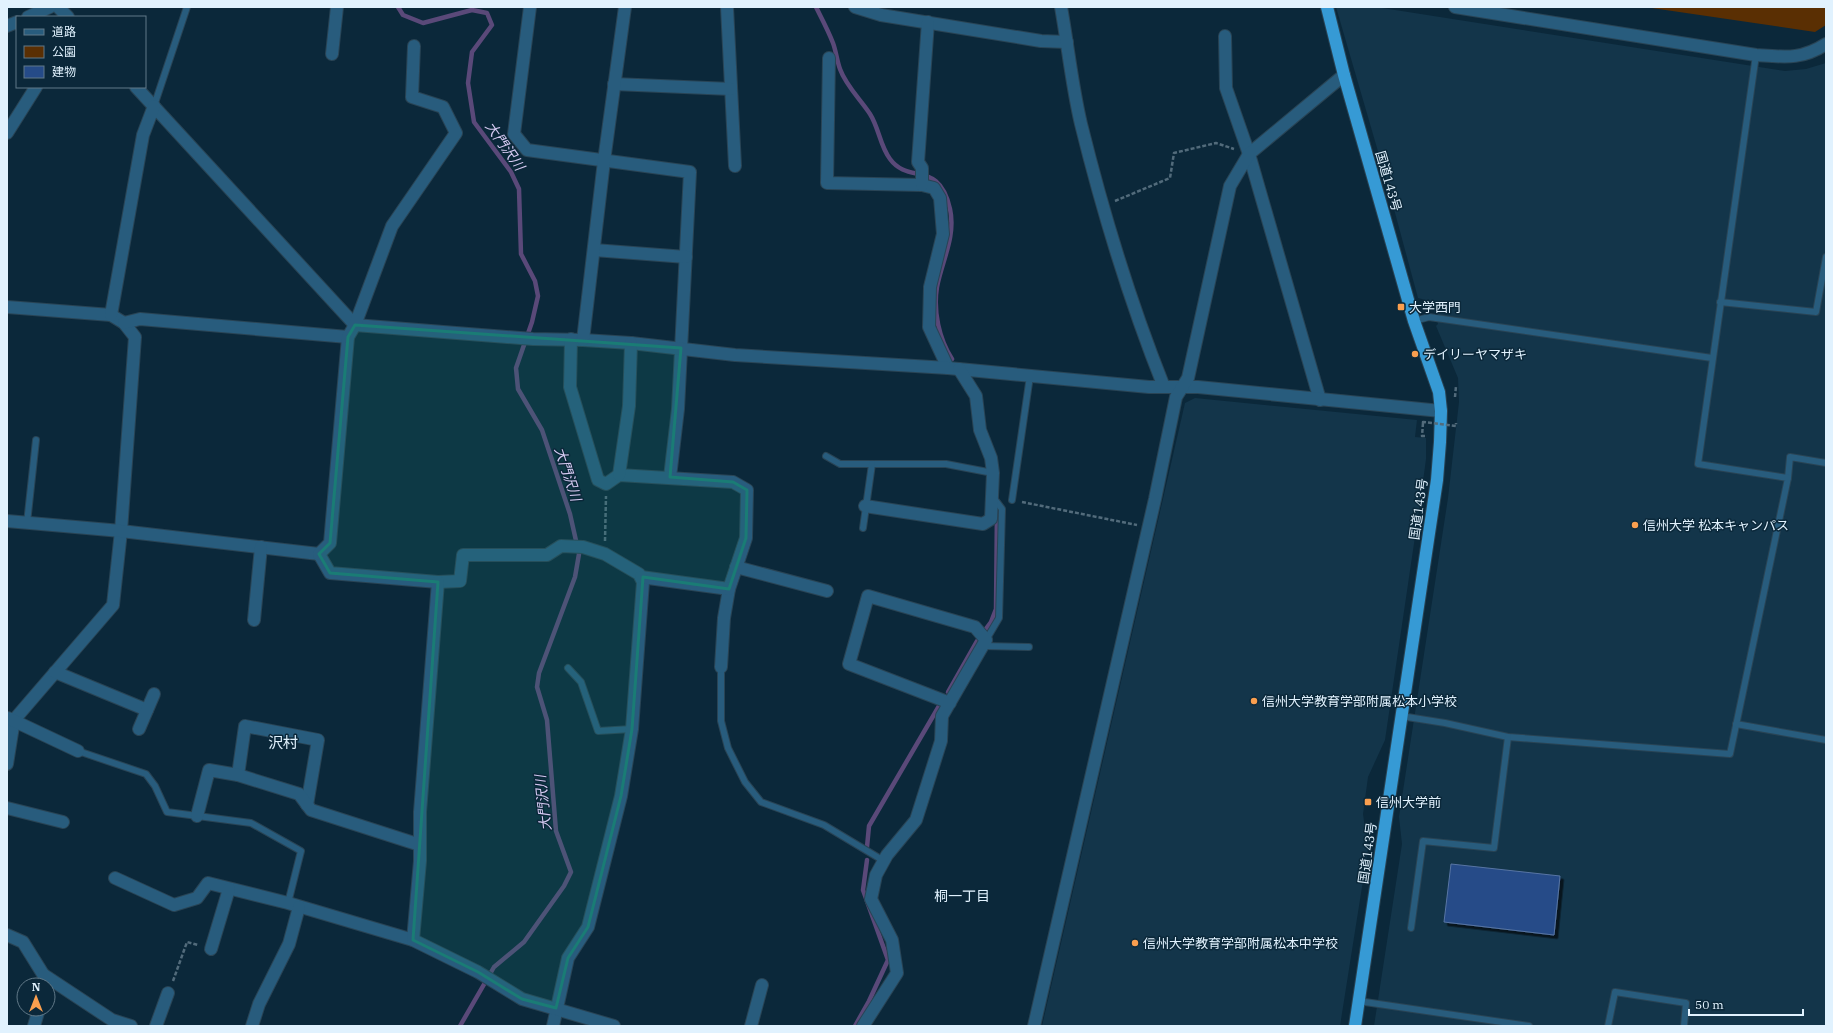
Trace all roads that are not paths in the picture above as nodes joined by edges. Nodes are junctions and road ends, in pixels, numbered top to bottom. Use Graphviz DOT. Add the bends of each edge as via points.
graph roads {
  1 [pos="50,7"];
  2 [pos="58,7"];
  3 [pos="187,7"];
  4 [pos="337,7"];
  5 [pos="530,7"];
  6 [pos="625,7"];
  7 [pos="727,7"];
  8 [pos="855,7"];
  9 [pos="1061,7"];
  10 [pos="1327,7"];
  11 [pos="1455,7"];
  12 [pos="881,11"];
  13 [pos="30,16"];
  14 [pos="67,16"];
  15 [pos="928,22"];
  16 [pos="1225,36"];
  17 [pos="1067,42"];
  18 [pos="1826,44"];
  19 [pos="414,46"];
  20 [pos="332,54"];
  21 [pos="1756,55"];
  22 [pos="829,58"];
  23 [pos="1344,75"];
  24 [pos="614,84"];
  25 [pos="35,88"];
  26 [pos="137,88"];
  27 [pos="731,89"];
  28 [pos="154,106"];
  29 [pos="7,133"];
  30 [pos="1249,154"];
  31 [pos="604,161"];
  32 [pos="735,166"];
  33 [pos="922,178"];
  34 [pos="594,250"];
  35 [pos="686,257"];
  36 [pos="1826,257"];
  37 [pos="1824,283"];
  38 [pos="1720,302"];
  39 [pos="7,307"];
  40 [pos="111,315"];
  41 [pos="1414,321"];
  42 [pos="124,323"];
  43 [pos="355,325"];
  44 [pos="348,336"];
  45 [pos="577,339"];
  46 [pos="631,343"];
  47 [pos="681,348"];
  48 [pos="1712,358"];
  49 [pos="953,368"];
  50 [pos="1030,376"];
  51 [pos="1164,387"];
  52 [pos="1181,387"];
  53 [pos="1320,400"];
  54 [pos="1441,411"];
  55 [pos="36,440"];
  56 [pos="826,456"];
  57 [pos="1826,463"];
  58 [pos="872,464"];
  59 [pos="993,473"];
  60 [pos="619,475"];
  61 [pos="670,477"];
  62 [pos="1788,478"];
  63 [pos="992,496"];
  64 [pos="1012,500"];
  65 [pos="865,506"];
  66 [pos="7,521"];
  67 [pos="27,523"];
  68 [pos="863,528"];
  69 [pos="121,531"];
  70 [pos="261,547"];
  71 [pos="319,554"];
  72 [pos="736,567"];
  73 [pos="641,577"];
  74 [pos="438,582"];
  75 [pos="729,589"];
  76 [pos="827,591"];
  77 [pos="254,620"];
  78 [pos="984,643"];
  79 [pos="1029,647"];
  80 [pos="720,667"];
  81 [pos="568,668"];
  82 [pos="55,672"];
  83 [pos="154,694"];
  84 [pos="950,703"];
  85 [pos="147,710"];
  86 [pos="1401,716"];
  87 [pos="9,723"];
  88 [pos="1736,724"];
  89 [pos="139,729"];
  90 [pos="632,729"];
  91 [pos="1508,736"];
  92 [pos="1826,740"];
  93 [pos="78,751"];
  94 [pos="7,764"];
  95 [pos="238,775"];
  96 [pos="307,805"];
  97 [pos="7,808"];
  98 [pos="196,816"];
  99 [pos="63,822"];
  100 [pos="420,845"];
  101 [pos="884,861"];
  102 [pos="115,878"];
  103 [pos="229,889"];
  104 [pos="288,903"];
  105 [pos="299,907"];
  106 [pos="1411,928"];
  107 [pos="7,935"];
  108 [pos="413,940"];
  109 [pos="211,949"];
  110 [pos="42,977"];
  111 [pos="762,985"];
  112 [pos="56,987"];
  113 [pos="168,993"];
  114 [pos="1358,1001"];
  115 [pos="556,1008"];
  116 [pos="131,1026"];
  117 [pos="156,1026"];
  118 [pos="252,1026"];
  119 [pos="553,1026"];
  120 [pos="614,1026"];
  121 [pos="751,1026"];
  122 [pos="863,1026"];
  123 [pos="1034,1026"];
  124 [pos="1355,1026"];
  125 [pos="1529,1026"];
  126 [pos="1608,1026"];
  127 [pos="1684,1026"];
  1 -- 13 [label="street"];
  2 -- 14 [label="street"];
  3 -- 28 [label="lane"];
  4 -- 20 [label="street"];
  5 -- 31 [label="street" via="514,134 527,150"];
  6 -- 24 [label="street"];
  7 -- 27 [label="street"];
  8 -- 12 [label="street"];
  9 -- 17 [label="street"];
  10 -- 23 [label="highway, 国道143号"];
  11 -- 21 [label="street"];
  12 -- 15 [label="street"];
  15 -- 17 [label="street" via="1041,41"];
  15 -- 33 [label="street" via="918,162 922,168"];
  16 -- 30 [label="street" via="1226,88"];
  17 -- 51 [label="street" via="1081,122 1103,205 1141,329"];
  18 -- 21 [label="street" via="1803,56"];
  19 -- 43 [label="street" via="412,97 443,107 456,132 392,226"];
  21 -- 38 [label="lane"];
  22 -- 33 [label="street" via="827,183"];
  23 -- 30 [label="street"];
  23 -- 41 [label="highway, 国道143号"];
  24 -- 27 [label="street"];
  24 -- 31 [label="street"];
  25 -- 29 [label="street"];
  26 -- 28 [label="street"];
  27 -- 32 [label="street"];
  28 -- 40 [label="street" via="143,134"];
  28 -- 43 [label="street"];
  30 -- 52 [label="street" via="1230,186 1188,378"];
  30 -- 53 [label="street"];
  31 -- 34 [label="street"];
  31 -- 35 [label="street" via="690,172"];
  33 -- 49 [label="street" via="934,188 940,198 943,234 930,287 929,327"];
  34 -- 35 [label="street"];
  34 -- 45 [label="street"];
  35 -- 47 [label="street"];
  36 -- 37 [label="lane"];
  37 -- 38 [label="lane" via="1816,312"];
  38 -- 48 [label="lane"];
  39 -- 40 [label="street"];
  40 -- 42 [label="street"];
  41 -- 48 [label="lane" via="1429,317"];
  41 -- 54 [label="highway, 国道143号" via="1434,375"];
  42 -- 44 [label="street" via="140,319"];
  42 -- 69 [label="street" via="135,337"];
  43 -- 44 [label="street"];
  43 -- 45 [label="street" via="533,339"];
  44 -- 71 [label="street" via="330,543"];
  45 -- 46 [label="street"];
  45 -- 60 [label="street" via="571,392 598,480 606,484"];
  46 -- 47 [label="street"];
  46 -- 60 [label="street" via="629,406"];
  47 -- 49 [label="street" via="735,355"];
  47 -- 61 [label="street" via="678,409"];
  48 -- 62 [label="lane" via="1698,464"];
  49 -- 50 [label="street"];
  49 -- 59 [label="street" via="976,396 980,430 991,458"];
  50 -- 51 [label="street"];
  50 -- 64 [label="lane"];
  51 -- 52 [label="street"];
  52 -- 53 [label="street"];
  52 -- 123 [label="street" via="1176,397"];
  53 -- 54 [label="street"];
  54 -- 86 [label="highway, 国道143号" via="1437,480"];
  55 -- 67 [label="lane"];
  56 -- 58 [label="lane" via="840,464"];
  57 -- 62 [label="lane" via="1790,457"];
  58 -- 59 [label="lane" via="946,464"];
  58 -- 65 [label="lane"];
  59 -- 63 [label="street"];
  60 -- 61 [label="street"];
  61 -- 72 [label="street" via="733,482 747,490 746,538"];
  62 -- 88 [label="lane"];
  63 -- 65 [label="street" via="991,519 983,524"];
  63 -- 78 [label="lane" via="1002,509 999,618"];
  65 -- 68 [label="lane"];
  66 -- 67 [label="street"];
  67 -- 69 [label="street"];
  69 -- 70 [label="street"];
  69 -- 82 [label="street" via="114,605"];
  70 -- 71 [label="street"];
  70 -- 77 [label="street"];
  71 -- 74 [label="street" via="330,573"];
  72 -- 75 [label="street"];
  72 -- 76 [label="street"];
  73 -- 74 [label="street" via="604,554 583,547 561,546 547,555 463,555 460,581"];
  73 -- 75 [label="street"];
  73 -- 90 [label="street" via="643,582"];
  74 -- 100 [label="street" via="420,812"];
  75 -- 80 [label="street"];
  78 -- 79 [label="lane"];
  78 -- 84 [label="street"];
  78 -- 84 [label="street" via="975,627 868,596 849,664"];
  80 -- 101 [label="lane" via="720,721 728,748 745,782 761,802 824,825"];
  81 -- 90 [label="lane" via="581,682 598,731"];
  82 -- 85 [label="street"];
  82 -- 87 [label="street"];
  83 -- 85 [label="street"];
  84 -- 101 [label="street" via="942,716 941,741 916,820"];
  85 -- 89 [label="street"];
  86 -- 91 [label="lane"];
  86 -- 114 [label="highway, 国道143号"];
  87 -- 93 [label="street"];
  87 -- 94 [label="street"];
  88 -- 91 [label="lane" via="1730,754"];
  88 -- 92 [label="lane"];
  90 -- 115 [label="street" via="621,796 588,927 568,958"];
  91 -- 106 [label="lane" via="1494,848 1423,841"];
  93 -- 98 [label="lane" via="146,774 155,786 167,812"];
  95 -- 96 [label="street" via="299,794"];
  95 -- 96 [label="street" via="245,726 318,740"];
  95 -- 98 [label="street" via="209,770"];
  96 -- 100 [label="street" via="311,810"];
  97 -- 99 [label="street"];
  98 -- 104 [label="lane" via="251,823 301,851"];
  100 -- 108 [label="street"];
  101 -- 122 [label="street" via="876,875 871,899 892,940 897,973"];
  102 -- 103 [label="street" via="174,905 197,898 208,883"];
  103 -- 104 [label="street"];
  103 -- 109 [label="street"];
  104 -- 105 [label="street"];
  105 -- 108 [label="street"];
  105 -- 118 [label="street" via="289,944 259,1004"];
  107 -- 110 [label="street" via="23,942"];
  108 -- 115 [label="street" via="478,972 522,999"];
  111 -- 121 [label="street"];
  112 -- 116 [label="street" via="112,1020"];
  113 -- 117 [label="street"];
  114 -- 124 [label="highway, 国道143号"];
  114 -- 125 [label="lane"];
  115 -- 119 [label="street"];
  115 -- 120 [label="street"];
  126 -- 127 [label="lane" via="1615,992 1686,1003"];
}
